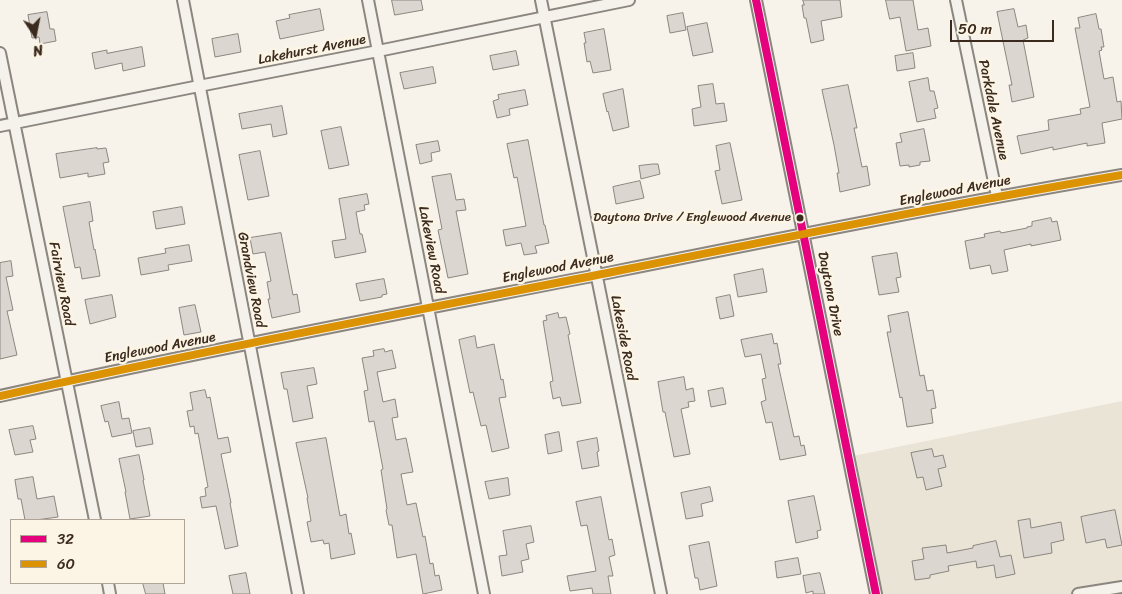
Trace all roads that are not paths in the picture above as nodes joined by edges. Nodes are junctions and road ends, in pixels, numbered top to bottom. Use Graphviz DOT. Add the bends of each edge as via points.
graph roads {
  1 [pos="183,0"];
  2 [pos="368,0"];
  3 [pos="541,0"];
  4 [pos="629,0"];
  5 [pos="756,0"];
  6 [pos="956,0"];
  7 [pos="544,17"];
  8 [pos="378,51"];
  9 [pos="0,53"];
  10 [pos="199,86"];
  11 [pos="14,123"];
  12 [pos="0,126"];
  13 [pos="1122,175"];
  14 [pos="997,196"];
  15 [pos="804,233"];
  16 [pos="596,275"];
  17 [pos="428,308"];
  18 [pos="249,344"];
  19 [pos="66,381"];
  20 [pos="0,396"];
  21 [pos="95,519"];
  22 [pos="1122,586"];
  23 [pos="298,594"];
  24 [pos="484,594"];
  25 [pos="660,594"];
  26 [pos="876,594"];
  27 [pos="1079,594"];
  1 -- 10 [label="street, Grandview Road"];
  2 -- 8 [label="street, Lakeview Road"];
  3 -- 7 [label="street, Lakeside Road"];
  4 -- 7 [label="street, Lakehurst Avenue"];
  5 -- 15 [label="street, Daytona Drive"];
  6 -- 14 [label="street, Parkdale Avenue"];
  7 -- 8 [label="street, Lakehurst Avenue"];
  7 -- 16 [label="street, Lakeside Road"];
  8 -- 10 [label="street, Lakehurst Avenue"];
  8 -- 17 [label="street, Lakeview Road"];
  9 -- 11 [label="street, Fairview Road"];
  10 -- 11 [label="street, Lakehurst Avenue"];
  10 -- 18 [label="street, Grandview Road"];
  11 -- 12 [label="street, Lakehurst Avenue"];
  11 -- 19 [label="street, Fairview Road"];
  13 -- 14 [label="street, Englewood Avenue"];
  14 -- 15 [label="street, Englewood Avenue"];
  15 -- 16 [label="street, Englewood Avenue"];
  15 -- 26 [label="street, Daytona Drive"];
  16 -- 17 [label="street, Englewood Avenue"];
  16 -- 25 [label="street, Lakeside Road"];
  17 -- 18 [label="street, Englewood Avenue"];
  17 -- 24 [label="street, Lakeview Road"];
  18 -- 19 [label="street, Englewood Avenue"];
  18 -- 23 [label="street, Grandview Road"];
  19 -- 20 [label="street, Englewood Avenue"];
  19 -- 21 [label="street, Fairview Road"];
  22 -- 27 [label="street"];
}
